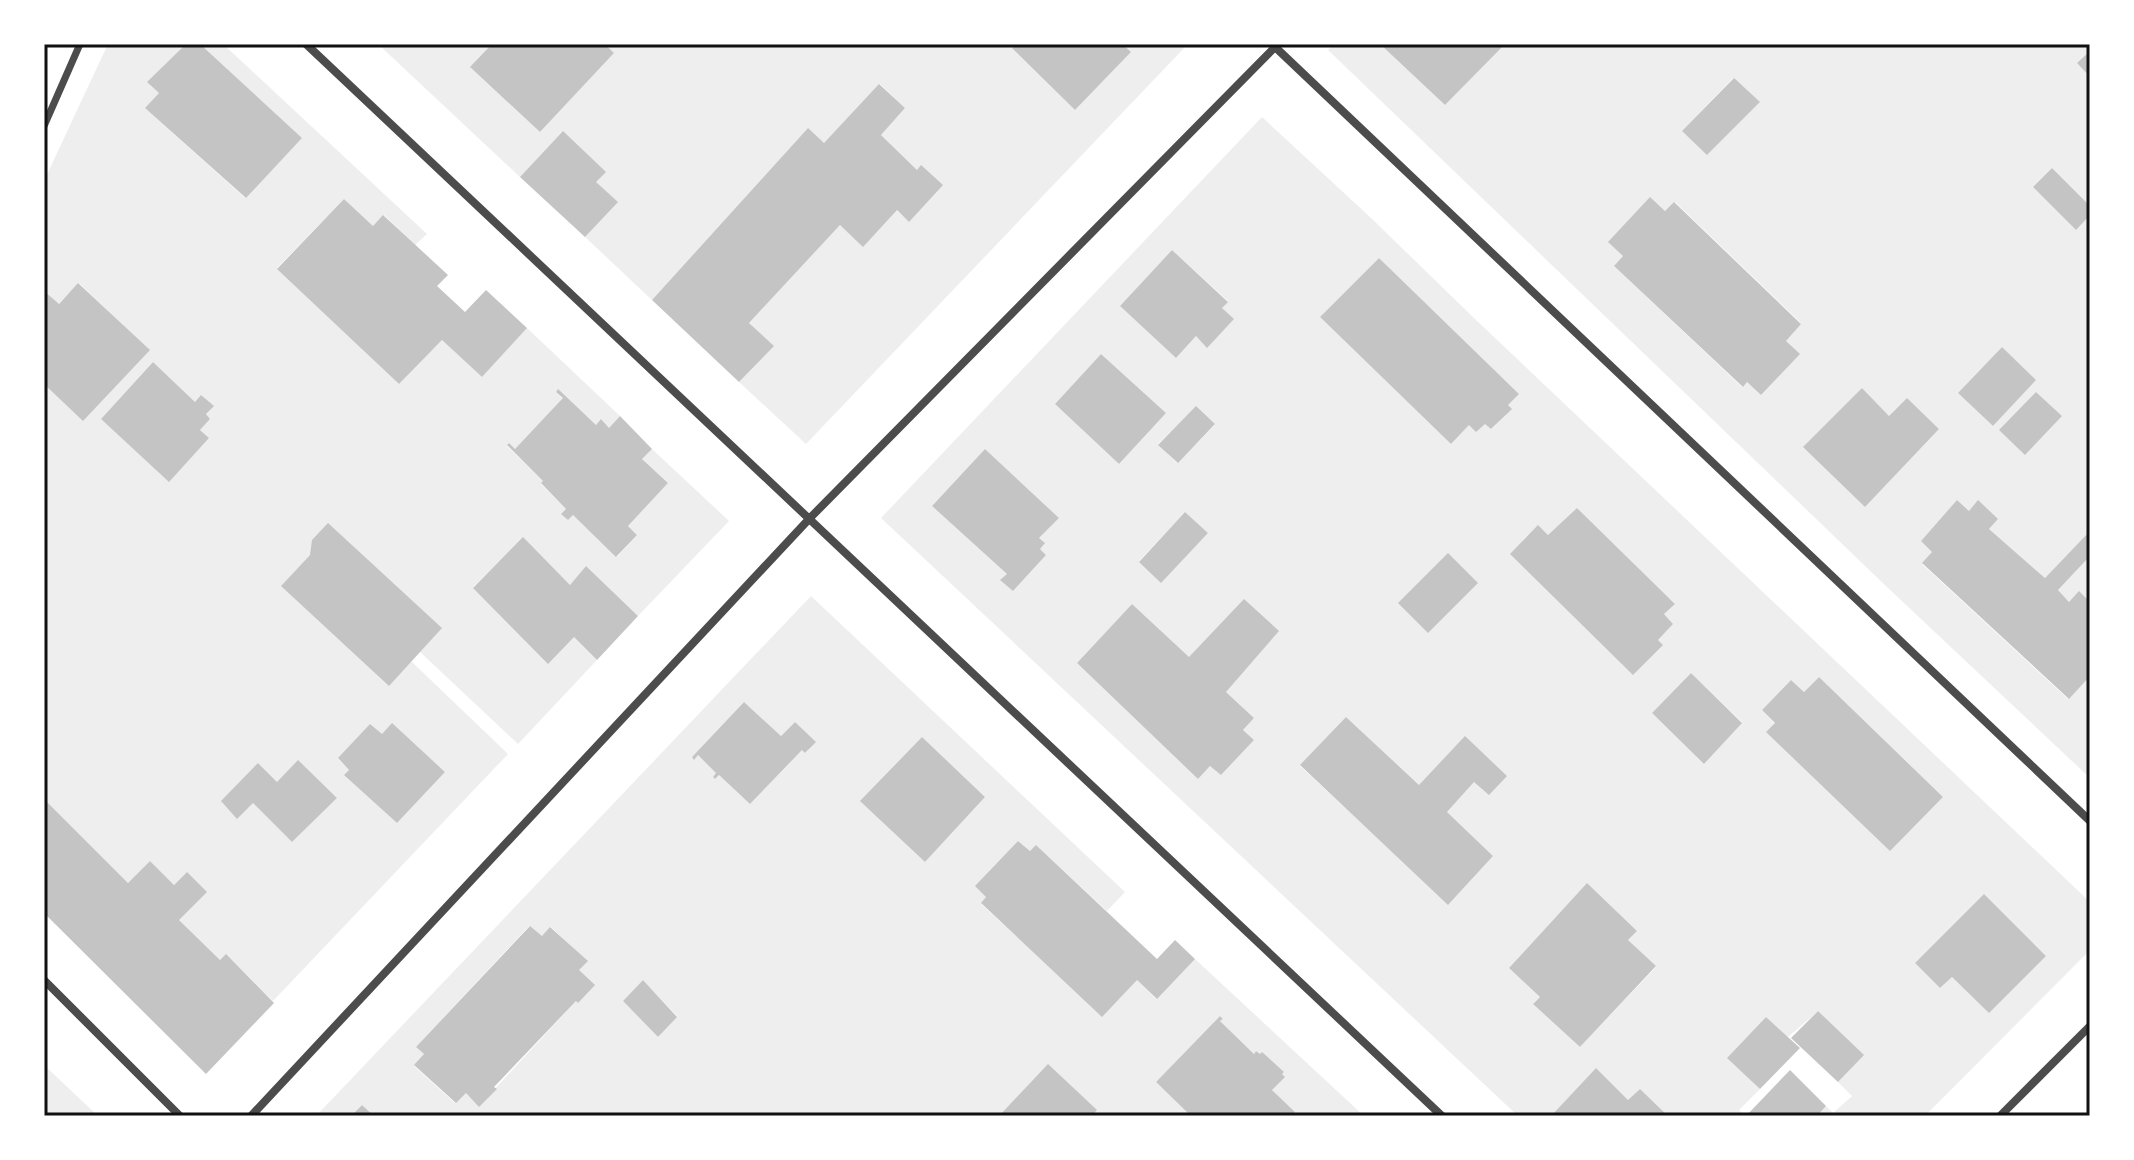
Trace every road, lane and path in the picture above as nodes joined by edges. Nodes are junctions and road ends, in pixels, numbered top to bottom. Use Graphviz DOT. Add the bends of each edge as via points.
graph roads {
  1 [pos="80,44"];
  2 [pos="306,44"];
  3 [pos="1275,45"];
  4 [pos="44,126"];
  5 [pos="810,518"];
  6 [pos="2090,821"];
  7 [pos="44,980"];
  8 [pos="2090,1026"];
  9 [pos="180,1116"];
  10 [pos="251,1116"];
  11 [pos="1442,1116"];
  12 [pos="2000,1116"];
  1 -- 4 [label="street"];
  2 -- 5 [label="street"];
  3 -- 5 [label="street"];
  3 -- 6 [label="street"];
  5 -- 10 [label="street"];
  5 -- 11 [label="street"];
  7 -- 9 [label="street"];
  8 -- 12 [label="street"];
}
